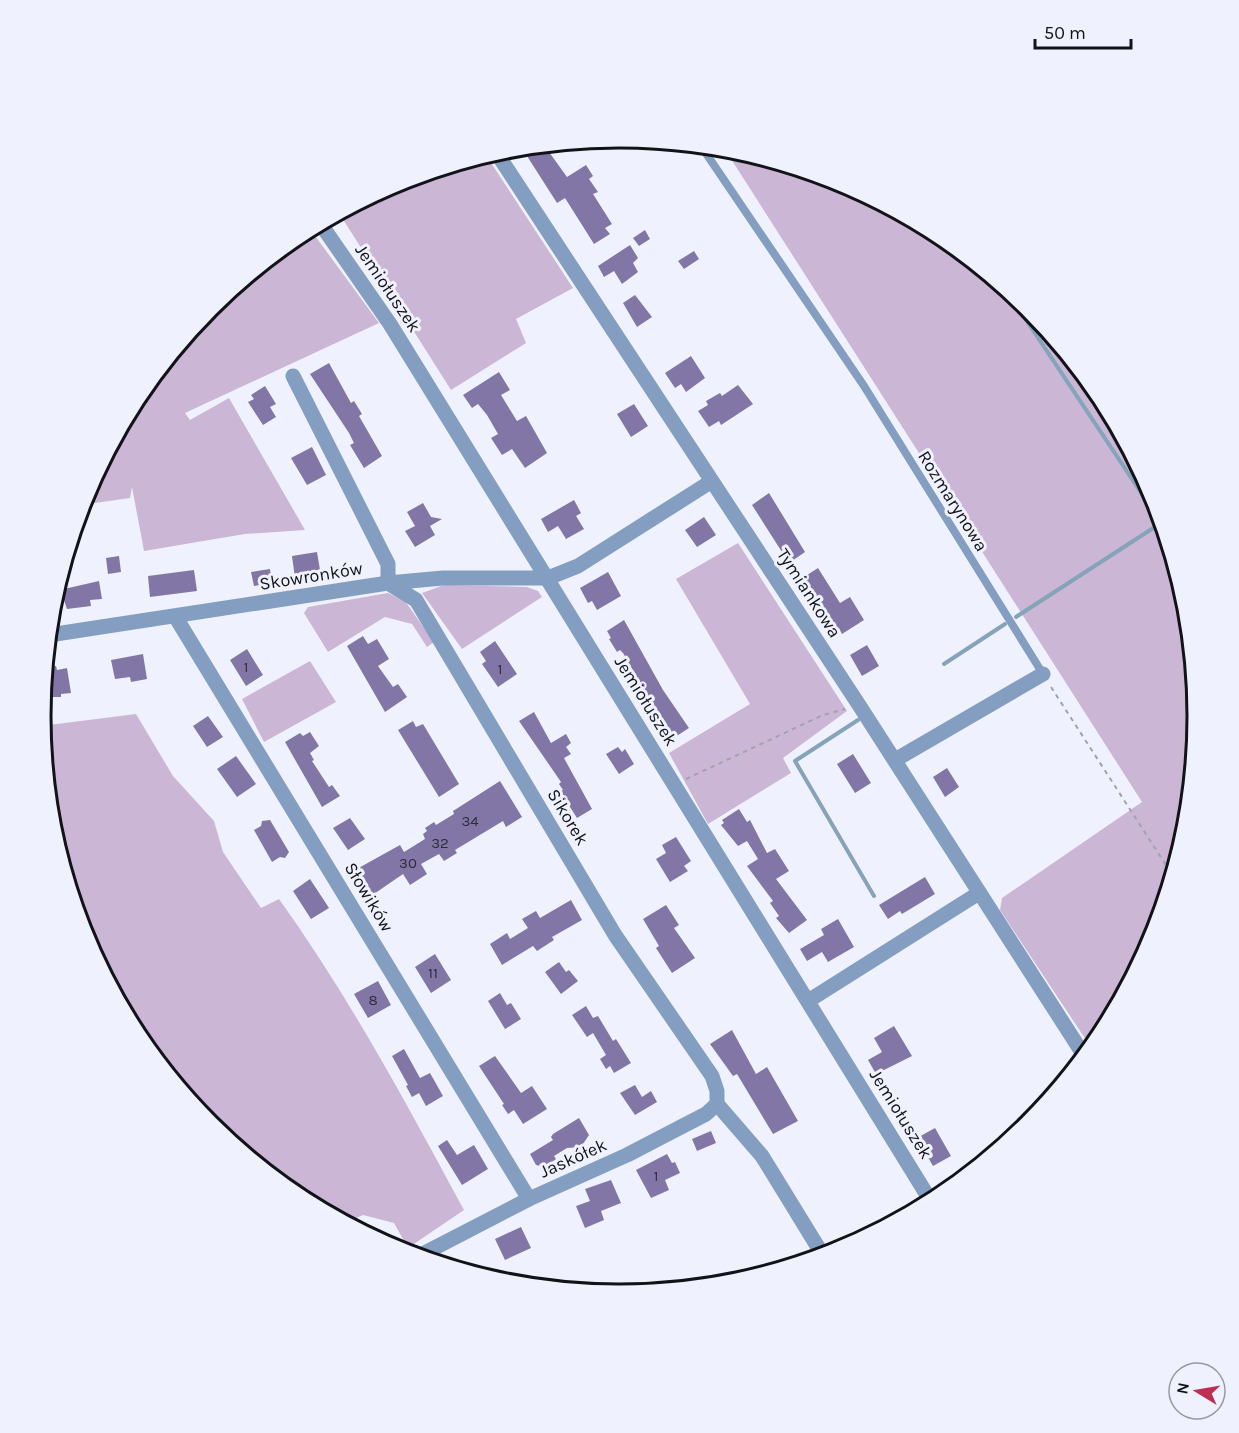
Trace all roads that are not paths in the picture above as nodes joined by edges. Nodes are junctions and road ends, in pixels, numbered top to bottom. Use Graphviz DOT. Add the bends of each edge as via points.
graph roads {
  1 [pos="706,155"];
  2 [pos="502,161"];
  3 [pos="325,230"];
  4 [pos="293,376"];
  5 [pos="712,481"];
  6 [pos="548,578"];
  7 [pos="388,583"];
  8 [pos="175,616"];
  9 [pos="57,634"];
  10 [pos="1042,674"];
  11 [pos="895,760"];
  12 [pos="979,893"];
  13 [pos="808,1001"];
  14 [pos="1080,1049"];
  15 [pos="717,1104"];
  16 [pos="927,1194"];
  17 [pos="529,1199"];
  18 [pos="819,1249"];
  19 [pos="428,1252"];
  1 -- 10 [label="lane, Rozmarynowa" via="864,386"];
  2 -- 5 [label="street, Tymiankowa"];
  3 -- 6 [label="street, Jemiołuszek" via="390,324"];
  4 -- 7 [label="street, Skowronków" via="388,564"];
  5 -- 6 [label="street" via="578,566"];
  5 -- 11 [label="street, Tymiankowa"];
  6 -- 7 [label="street" via="443,578"];
  6 -- 13 [label="street, Jemiołuszek"];
  7 -- 8 [label="street, Skowronków"];
  7 -- 15 [label="street, Sikorek" via="416,600 615,935 712,1076"];
  8 -- 9 [label="street, Skowronków"];
  8 -- 17 [label="street, Słowików"];
  10 -- 11 [label="street"];
  11 -- 12 [label="street, Tymiankowa"];
  12 -- 13 [label="street"];
  12 -- 14 [label="street, Tymiankowa"];
  13 -- 16 [label="street, Jemiołuszek"];
  15 -- 17 [label="street, Jaskółek" via="706,1114 627,1155"];
  15 -- 18 [label="street" via="762,1156"];
  17 -- 19 [label="street, Jaskółek"];
}
